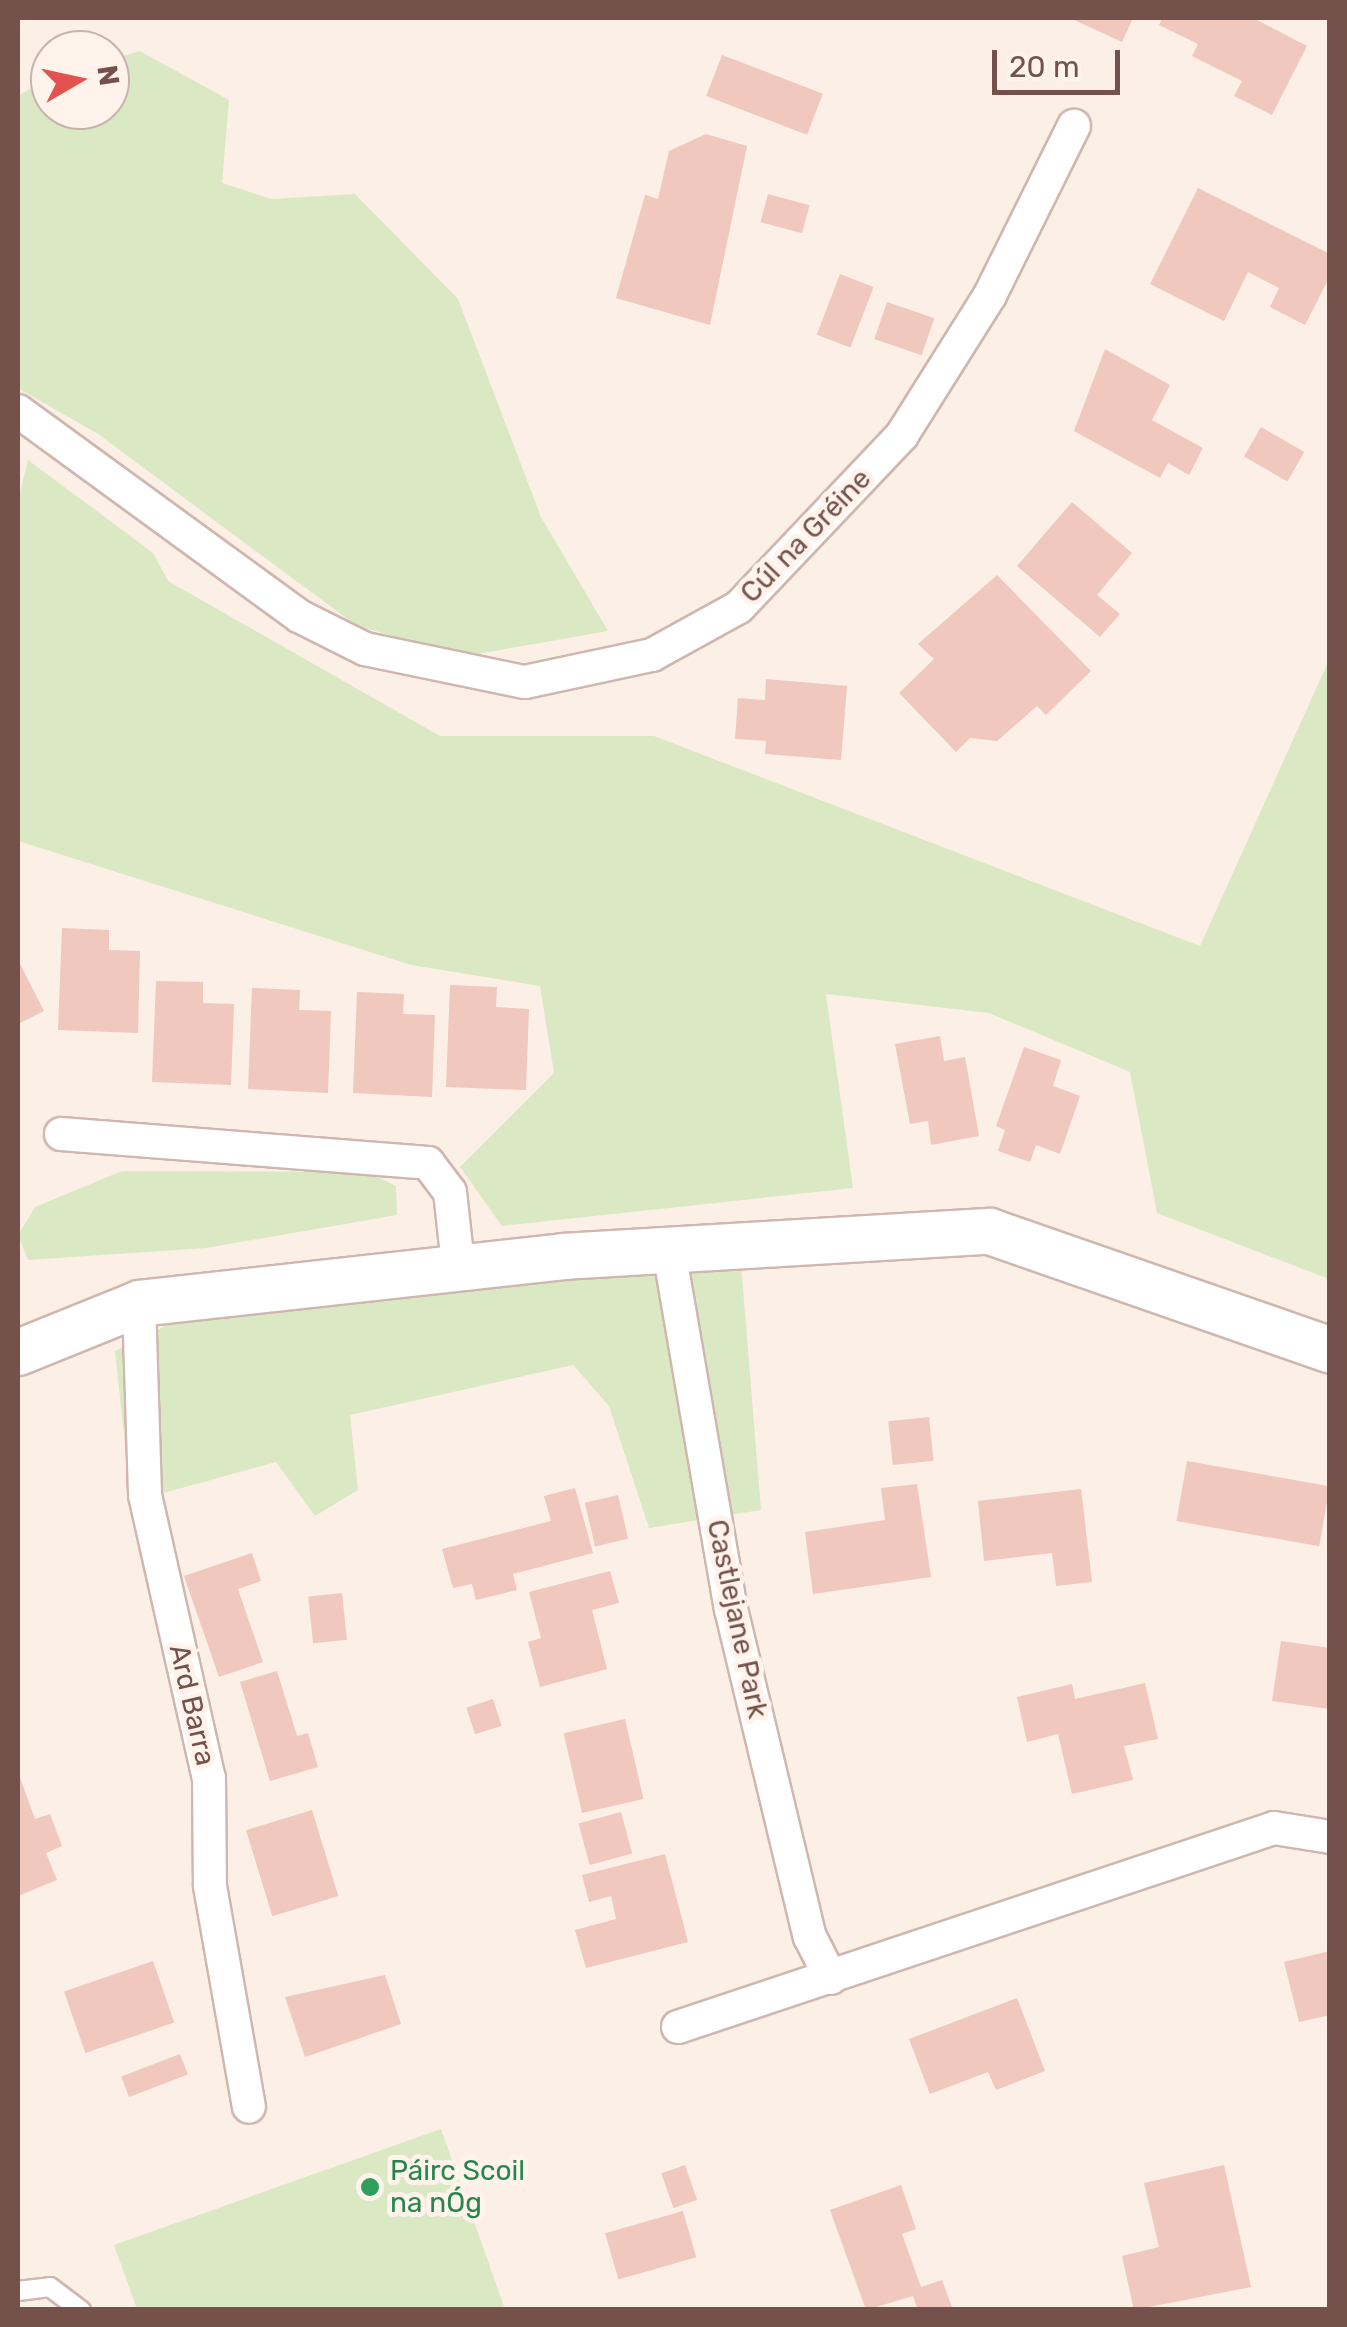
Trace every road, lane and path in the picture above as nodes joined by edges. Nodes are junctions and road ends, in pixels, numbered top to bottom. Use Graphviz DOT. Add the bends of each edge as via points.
graph roads {
  1 [pos="1074,126"];
  2 [pos="18,411"];
  3 [pos="61,1134"];
  4 [pos="669,1252"];
  5 [pos="458,1266"];
  6 [pos="139,1303"];
  7 [pos="1330,1350"];
  8 [pos="18,1352"];
  9 [pos="1330,1838"];
  10 [pos="831,1978"];
  11 [pos="678,2027"];
  12 [pos="249,2107"];
  13 [pos="18,2292"];
  14 [pos="81,2310"];
  1 -- 2 [label="street, Cúl na Gréine" via="982,309 902,434 738,607 652,655 525,682 365,649 299,616"];
  3 -- 5 [label="street" via="428,1163 450,1192"];
  4 -- 5 [label="street"];
  4 -- 7 [label="street" via="989,1231"];
  4 -- 10 [label="street, Castlejane Park" via="731,1609 810,1937"];
  5 -- 6 [label="street"];
  6 -- 8 [label="street"];
  6 -- 12 [label="street, Ard Barra" via="145,1495 209,1778 210,1886"];
  9 -- 10 [label="street" via="1274,1828"];
  10 -- 11 [label="street"];
  13 -- 14 [label="lane" via="50,2287"];
}
